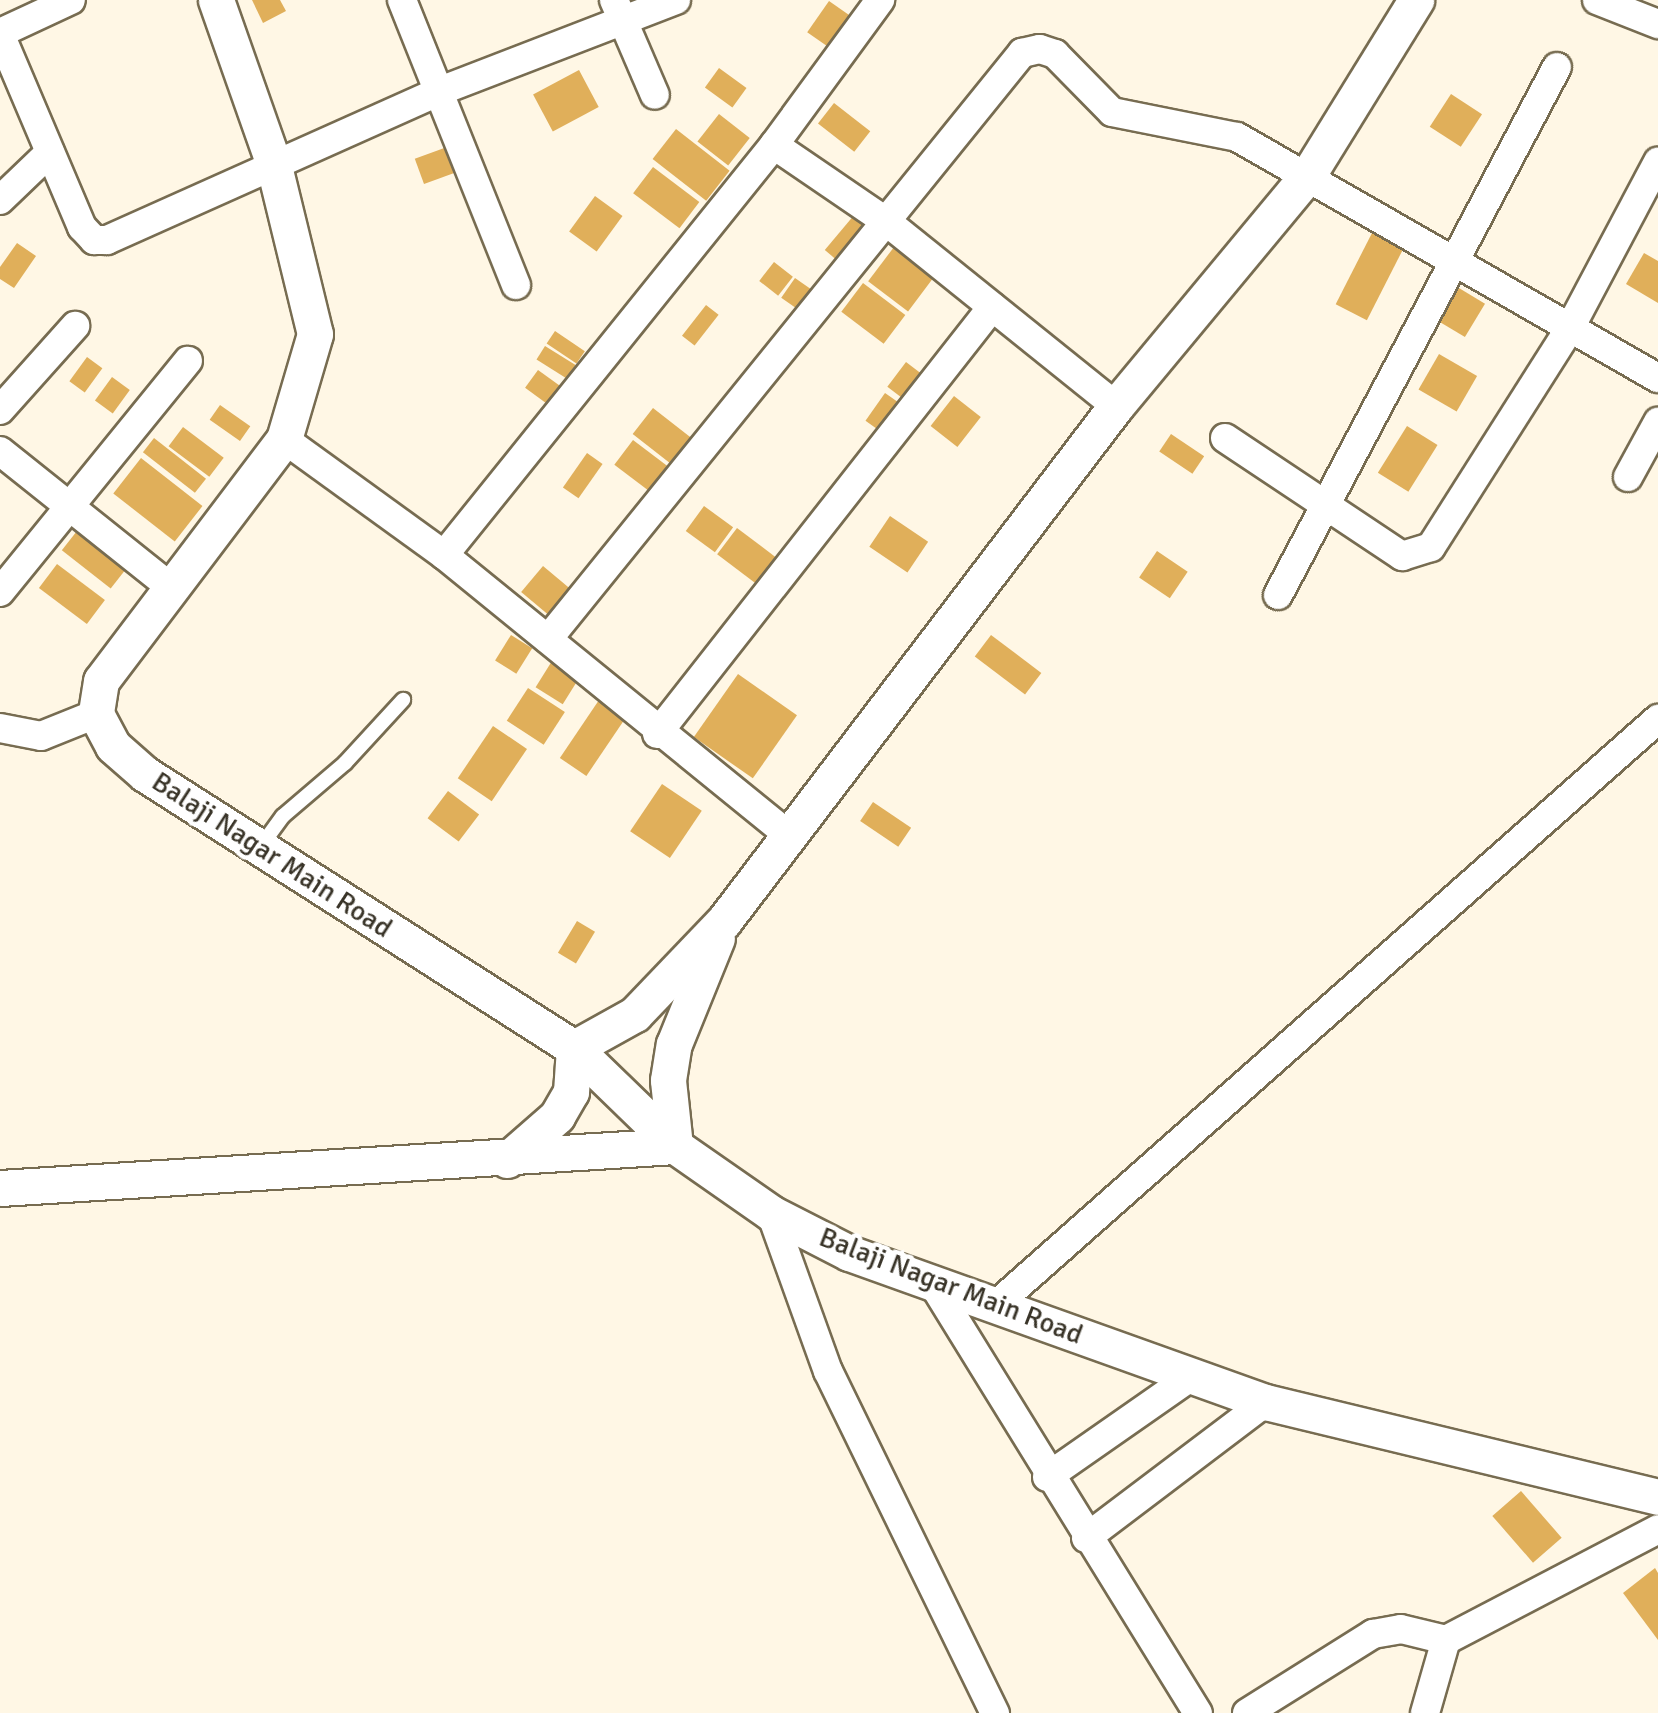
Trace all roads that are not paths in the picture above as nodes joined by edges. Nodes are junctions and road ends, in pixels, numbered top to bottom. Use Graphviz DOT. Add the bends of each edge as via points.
graph roads {
  1 [pos="71,0"];
  2 [pos="216,0"];
  3 [pos="402,0"];
  4 [pos="676,0"];
  5 [pos="880,0"];
  6 [pos="1416,0"];
  7 [pos="1598,0"];
  8 [pos="618,11"];
  9 [pos="1658,24"];
  10 [pos="0,34"];
  11 [pos="1557,67"];
  12 [pos="440,91"];
  13 [pos="655,95"];
  14 [pos="774,145"];
  15 [pos="50,152"];
  16 [pos="274,162"];
  17 [pos="1658,162"];
  18 [pos="1308,174"];
  19 [pos="0,200"];
  20 [pos="887,222"];
  21 [pos="1452,264"];
  22 [pos="516,285"];
  23 [pos="992,307"];
  24 [pos="75,326"];
  25 [pos="1571,326"];
  26 [pos="188,361"];
  27 [pos="1658,378"];
  28 [pos="1116,406"];
  29 [pos="0,410"];
  30 [pos="1658,422"];
  31 [pos="1224,438"];
  32 [pos="284,439"];
  33 [pos="0,451"];
  34 [pos="1628,477"];
  35 [pos="1325,506"];
  36 [pos="70,507"];
  37 [pos="444,555"];
  38 [pos="168,585"];
  39 [pos="0,592"];
  40 [pos="1278,595"];
  41 [pos="548,639"];
  42 [pos="403,700"];
  43 [pos="96,714"];
  44 [pos="1658,719"];
  45 [pos="0,728"];
  46 [pos="657,734"];
  47 [pos="786,833"];
  48 [pos="261,847"];
  49 [pos="724,921"];
  50 [pos="574,1048"];
  51 [pos="676,1146"];
  52 [pos="507,1160"];
  53 [pos="0,1188"];
  54 [pos="771,1212"];
  55 [pos="934,1284"];
  56 [pos="997,1304"];
  57 [pos="1190,1378"];
  58 [pos="1266,1402"];
  59 [pos="1047,1478"];
  60 [pos="1658,1497"];
  61 [pos="1658,1529"];
  62 [pos="1086,1538"];
  63 [pos="1446,1640"];
  64 [pos="995,1713"];
  65 [pos="1198,1713"];
  66 [pos="1247,1713"];
  67 [pos="1424,1713"];
  1 -- 10 [label="street"];
  2 -- 16 [label="street"];
  3 -- 12 [label="street"];
  4 -- 8 [label="street"];
  5 -- 14 [label="street"];
  6 -- 18 [label="street"];
  7 -- 9 [label="street"];
  8 -- 12 [label="street"];
  8 -- 13 [label="street"];
  10 -- 15 [label="street"];
  11 -- 21 [label="street"];
  12 -- 16 [label="street"];
  12 -- 22 [label="street"];
  14 -- 20 [label="street"];
  14 -- 37 [label="street"];
  15 -- 16 [label="street" via="94,240"];
  15 -- 19 [label="street"];
  16 -- 32 [label="street" via="315,334"];
  17 -- 25 [label="street"];
  18 -- 20 [label="street" via="1237,138 1112,112 1055,54 1040,49 1022,53"];
  18 -- 21 [label="street"];
  18 -- 28 [label="street"];
  20 -- 23 [label="street"];
  20 -- 41 [label="street"];
  21 -- 25 [label="street"];
  21 -- 35 [label="street"];
  23 -- 28 [label="street"];
  23 -- 46 [label="street"];
  24 -- 29 [label="street"];
  25 -- 27 [label="street"];
  25 -- 35 [label="street" via="1432,548 1402,556"];
  26 -- 36 [label="street"];
  28 -- 47 [label="street"];
  30 -- 34 [label="street"];
  31 -- 35 [label="street"];
  32 -- 37 [label="street"];
  32 -- 38 [label="street"];
  33 -- 36 [label="street"];
  35 -- 40 [label="street"];
  36 -- 38 [label="street"];
  36 -- 39 [label="street"];
  37 -- 41 [label="street"];
  38 -- 43 [label="street" via="102,682"];
  41 -- 46 [label="street"];
  42 -- 48 [label="lane" via="346,763 282,816"];
  43 -- 45 [label="street" via="41,736"];
  43 -- 48 [label="street, Balaji Nagar Main Road" via="113,746 145,774"];
  44 -- 56 [label="street"];
  46 -- 47 [label="street"];
  47 -- 49 [label="street"];
  48 -- 50 [label="street, Balaji Nagar Main Road"];
  49 -- 50 [label="street" via="635,1014"];
  49 -- 51 [label="street" via="674,1044 668,1080"];
  50 -- 51 [label="street, Balaji Nagar Main Road"];
  50 -- 52 [label="street" via="570,1092 557,1116"];
  51 -- 52 [label="street"];
  51 -- 54 [label="street, Balaji Nagar Main Road"];
  52 -- 53 [label="street"];
  54 -- 55 [label="street, Balaji Nagar Main Road" via="848,1253"];
  54 -- 64 [label="street" via="828,1371"];
  55 -- 56 [label="street, Balaji Nagar Main Road"];
  55 -- 59 [label="street"];
  56 -- 57 [label="street, Balaji Nagar Main Road"];
  57 -- 58 [label="street, Balaji Nagar Main Road"];
  57 -- 59 [label="street"];
  58 -- 60 [label="street, Balaji Nagar Main Road"];
  58 -- 62 [label="street"];
  59 -- 62 [label="street"];
  61 -- 63 [label="street"];
  62 -- 65 [label="street"];
  63 -- 66 [label="street" via="1401,1629 1373,1634"];
  63 -- 67 [label="street"];
}
